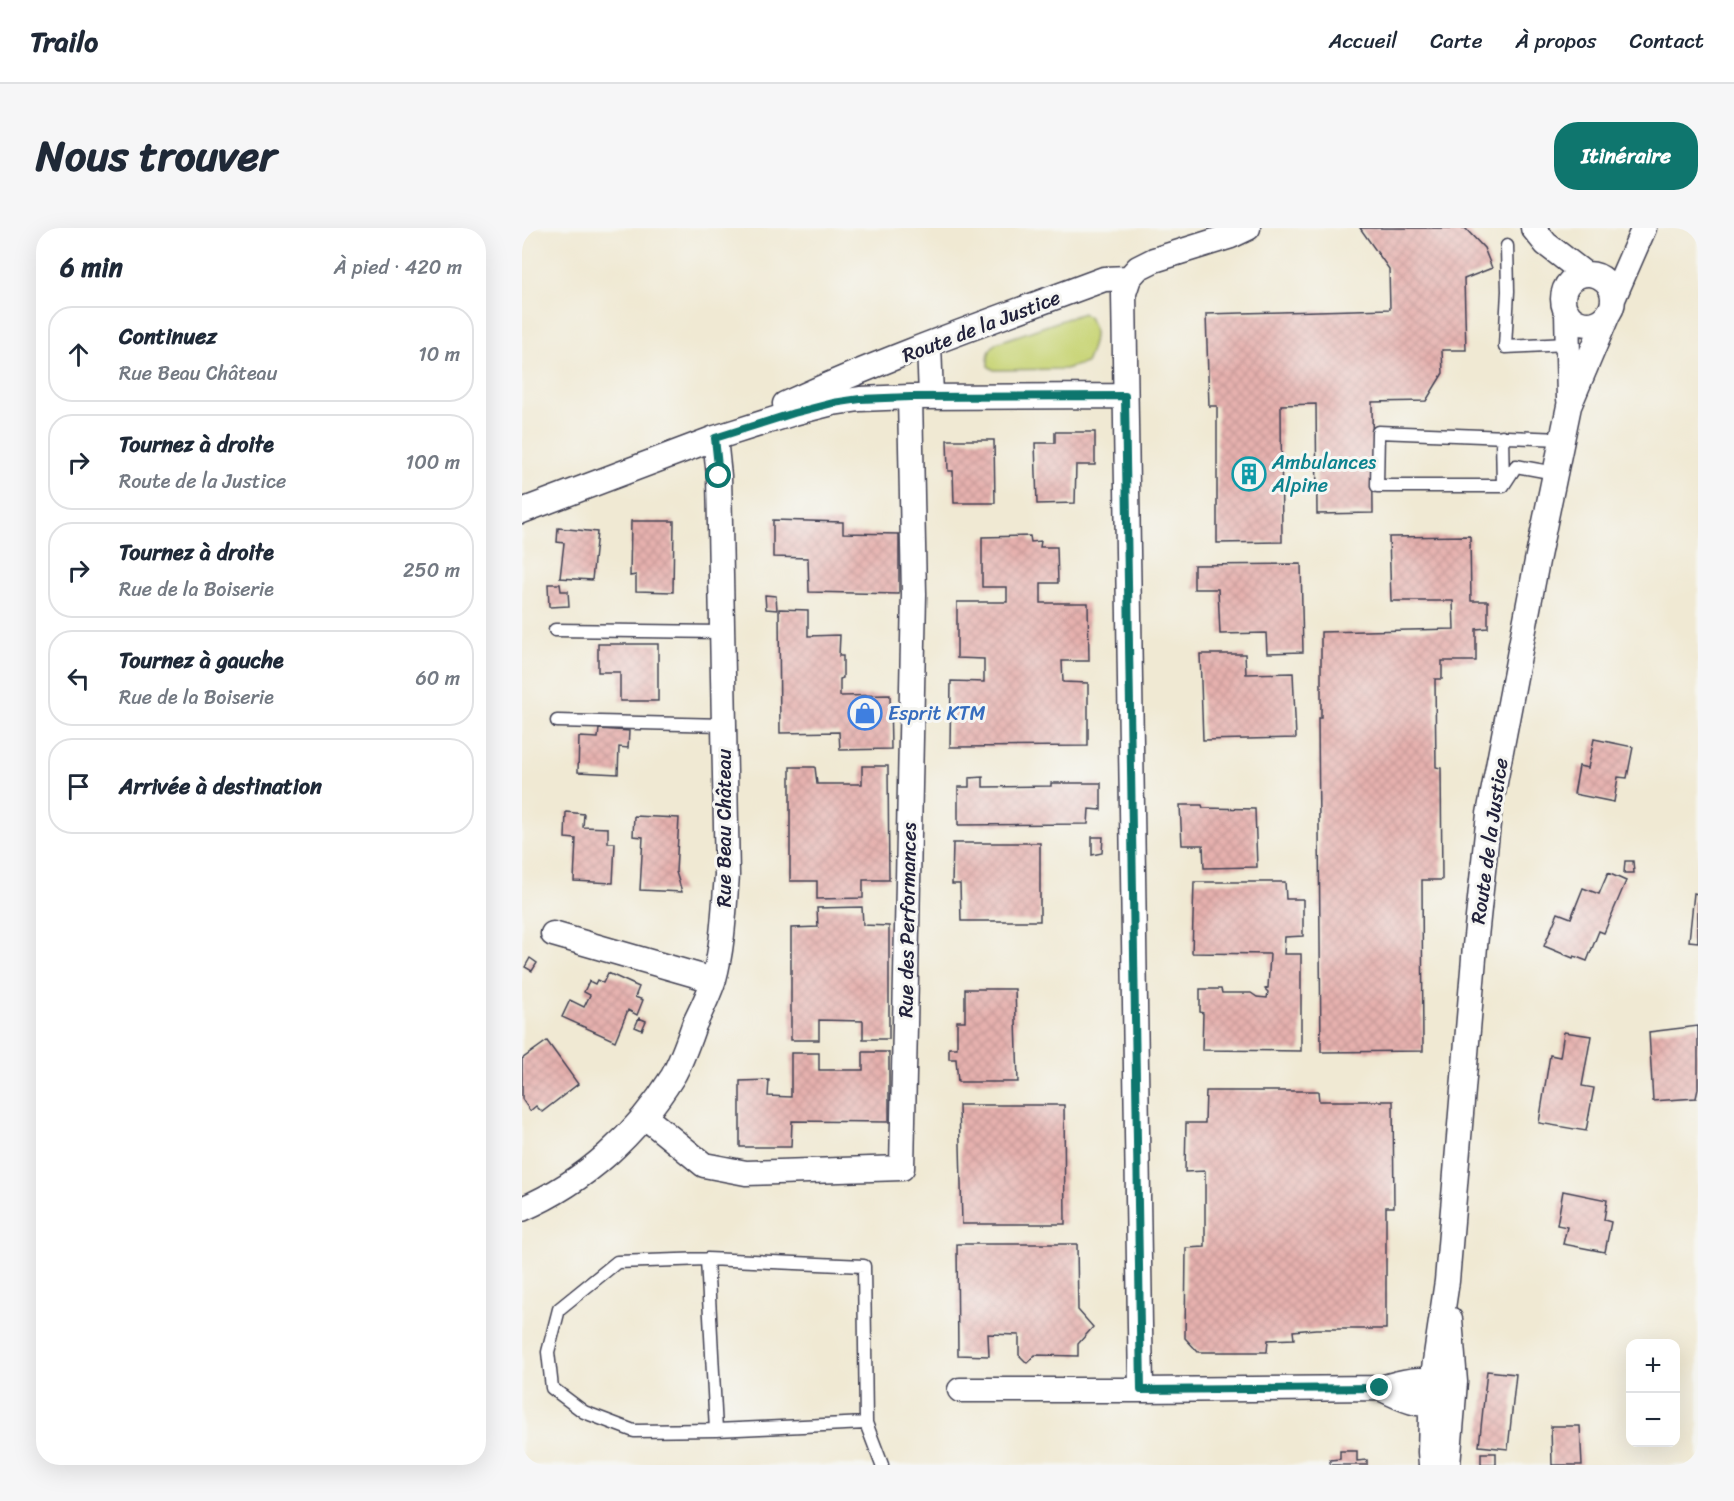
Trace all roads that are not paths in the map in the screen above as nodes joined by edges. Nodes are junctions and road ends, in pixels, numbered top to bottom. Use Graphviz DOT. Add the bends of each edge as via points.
graph roads {
  1 [pos="1248,228"];
  2 [pos="1641,235"];
  3 [pos="1540,236"];
  4 [pos="1507,246"];
  5 [pos="1590,274"];
  6 [pos="1129,278"];
  7 [pos="1566,288"];
  8 [pos="1611,306"];
  9 [pos="1567,312"];
  10 [pos="1567,344"];
  11 [pos="929,345"];
  12 [pos="1125,396"];
  13 [pos="921,397"];
  14 [pos="1569,406"];
  15 [pos="1502,436"];
  16 [pos="715,438"];
  17 [pos="1562,439"];
  18 [pos="1555,473"];
  19 [pos="1503,486"];
  20 [pos="522,511"];
  21 [pos="555,630"];
  22 [pos="722,632"];
  23 [pos="557,721"];
  24 [pos="724,725"];
  25 [pos="554,934"];
  26 [pos="713,980"];
  27 [pos="645,1117"];
  28 [pos="522,1209"];
  29 [pos="707,1259"];
  30 [pos="960,1390"];
  31 [pos="1141,1390"];
  32 [pos="1444,1394"];
  33 [pos="866,1423"];
  34 [pos="716,1430"];
  35 [pos="882,1465"];
  36 [pos="1431,1465"];
  37 [pos="1448,1465"];
  1 -- 6 [label="street" via="1154,260"];
  2 -- 5 [label="street, Route de la Justice" via="1625,259 1608,270"];
  2 -- 8 [label="street, Route de la Justice"];
  3 -- 5 [label="street"];
  3 -- 7 [label="street"];
  4 -- 10 [label="lane" via="1505,347"];
  5 -- 7 [label="street" via="1578,276"];
  5 -- 8 [label="street" via="1608,283"];
  6 -- 11 [label="street, Route de la Justice" via="1104,279"];
  6 -- 12 [label="street" via="1124,293"];
  7 -- 9 [label="street" via="1563,296"];
  8 -- 9 [label="street" via="1602,320 1595,323 1579,322"];
  8 -- 14 [label="street, Route de la Justice"];
  9 -- 10 [label="street, Route de la Justice"];
  10 -- 14 [label="street, Route de la Justice"];
  11 -- 13 [label="street, Rue des Performances"];
  11 -- 16 [label="street, Route de la Justice" via="827,385"];
  12 -- 13 [label="street, Route de la Justice"];
  12 -- 31 [label="street"];
  13 -- 16 [label="street, Route de la Justice" via="833,403"];
  13 -- 27 [label="street, Rue des Performances" via="902,1168 746,1173 705,1165"];
  14 -- 17 [label="street, Route de la Justice"];
  15 -- 17 [label="lane"];
  15 -- 19 [label="lane"];
  15 -- 19 [label="lane" via="1378,432 1377,486"];
  16 -- 20 [label="street, Route de la Justice"];
  16 -- 22 [label="street, Rue Beau Château"];
  17 -- 18 [label="street, Route de la Justice"];
  18 -- 19 [label="lane" via="1516,466"];
  18 -- 32 [label="street, Route de la Justice" via="1490,814 1447,1281"];
  21 -- 22 [label="lane"];
  22 -- 24 [label="street, Rue Beau Château"];
  23 -- 24 [label="lane"];
  24 -- 26 [label="street, Rue Beau Château" via="727,875 723,930"];
  25 -- 26 [label="street"];
  26 -- 27 [label="street, Rue Beau Château" via="674,1074"];
  27 -- 28 [label="street, Rue Beau Château" via="584,1174"];
  29 -- 33 [label="lane" via="864,1266"];
  29 -- 34 [label="lane"];
  29 -- 34 [label="lane" via="617,1262 560,1309 548,1352 552,1388 584,1412 634,1431"];
  30 -- 31 [label="street"];
  31 -- 32 [label="street" via="1380,1388 1413,1381"];
  32 -- 36 [label="street, Route de la Justice" via="1430,1452"];
  32 -- 37 [label="street, Route de la Justice"];
  33 -- 34 [label="lane"];
  33 -- 35 [label="lane"];
}
